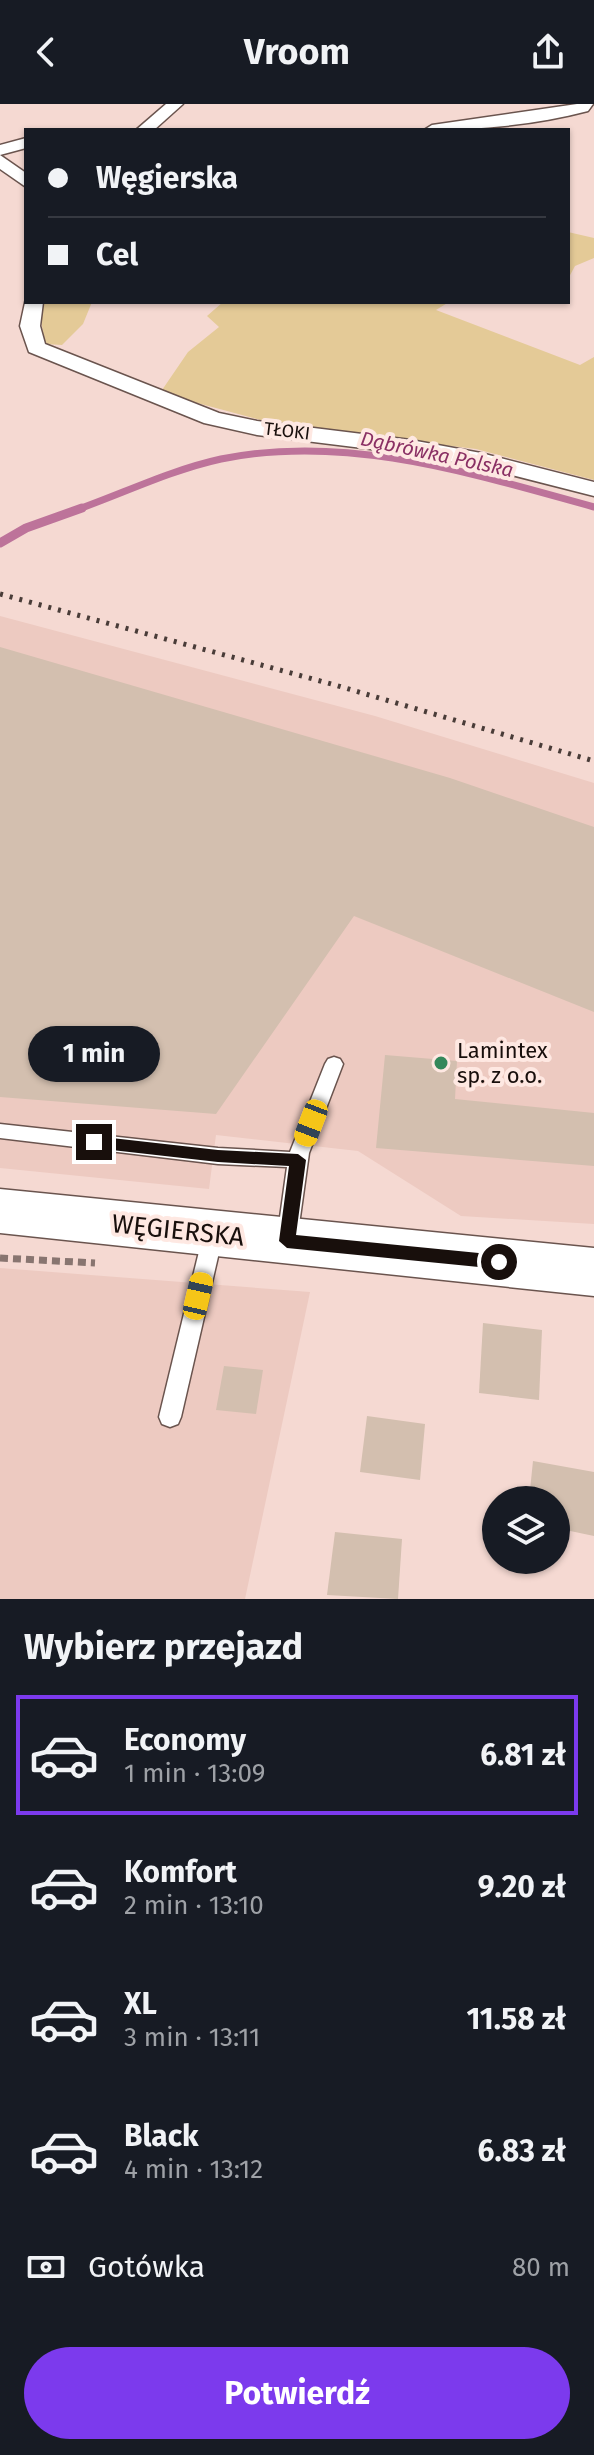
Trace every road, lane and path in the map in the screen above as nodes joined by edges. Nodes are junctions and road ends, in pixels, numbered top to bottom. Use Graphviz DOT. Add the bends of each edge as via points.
graph roads {
  1 [pos="175,104"];
  2 [pos="585,104"];
  3 [pos="146,128"];
  4 [pos="448,128"];
  5 [pos="24,144"];
  6 [pos="0,150"];
  7 [pos="0,160"];
  8 [pos="24,180"];
  9 [pos="33,304"];
  10 [pos="594,489"];
  11 [pos="334,1064"];
  12 [pos="0,1131"];
  13 [pos="298,1160"];
  14 [pos="0,1211"];
  15 [pos="214,1234"];
  16 [pos="287,1241"];
  17 [pos="594,1272"];
  18 [pos="170,1417"];
  1 -- 3 [label="street"];
  2 -- 4 [label="street" via="564,113"];
  5 -- 6 [label="street"];
  7 -- 8 [label="street"];
  9 -- 10 [label="street, TŁOKI" via="30,326 36,348 212,418 411,447"];
  11 -- 13 [label="lane"];
  12 -- 13 [label="lane"];
  13 -- 16 [label="lane"];
  14 -- 15 [label="main road, WĘGIERSKA"];
  15 -- 16 [label="main road, WĘGIERSKA"];
  15 -- 18 [label="lane"];
  16 -- 17 [label="main road, WĘGIERSKA"];
}
